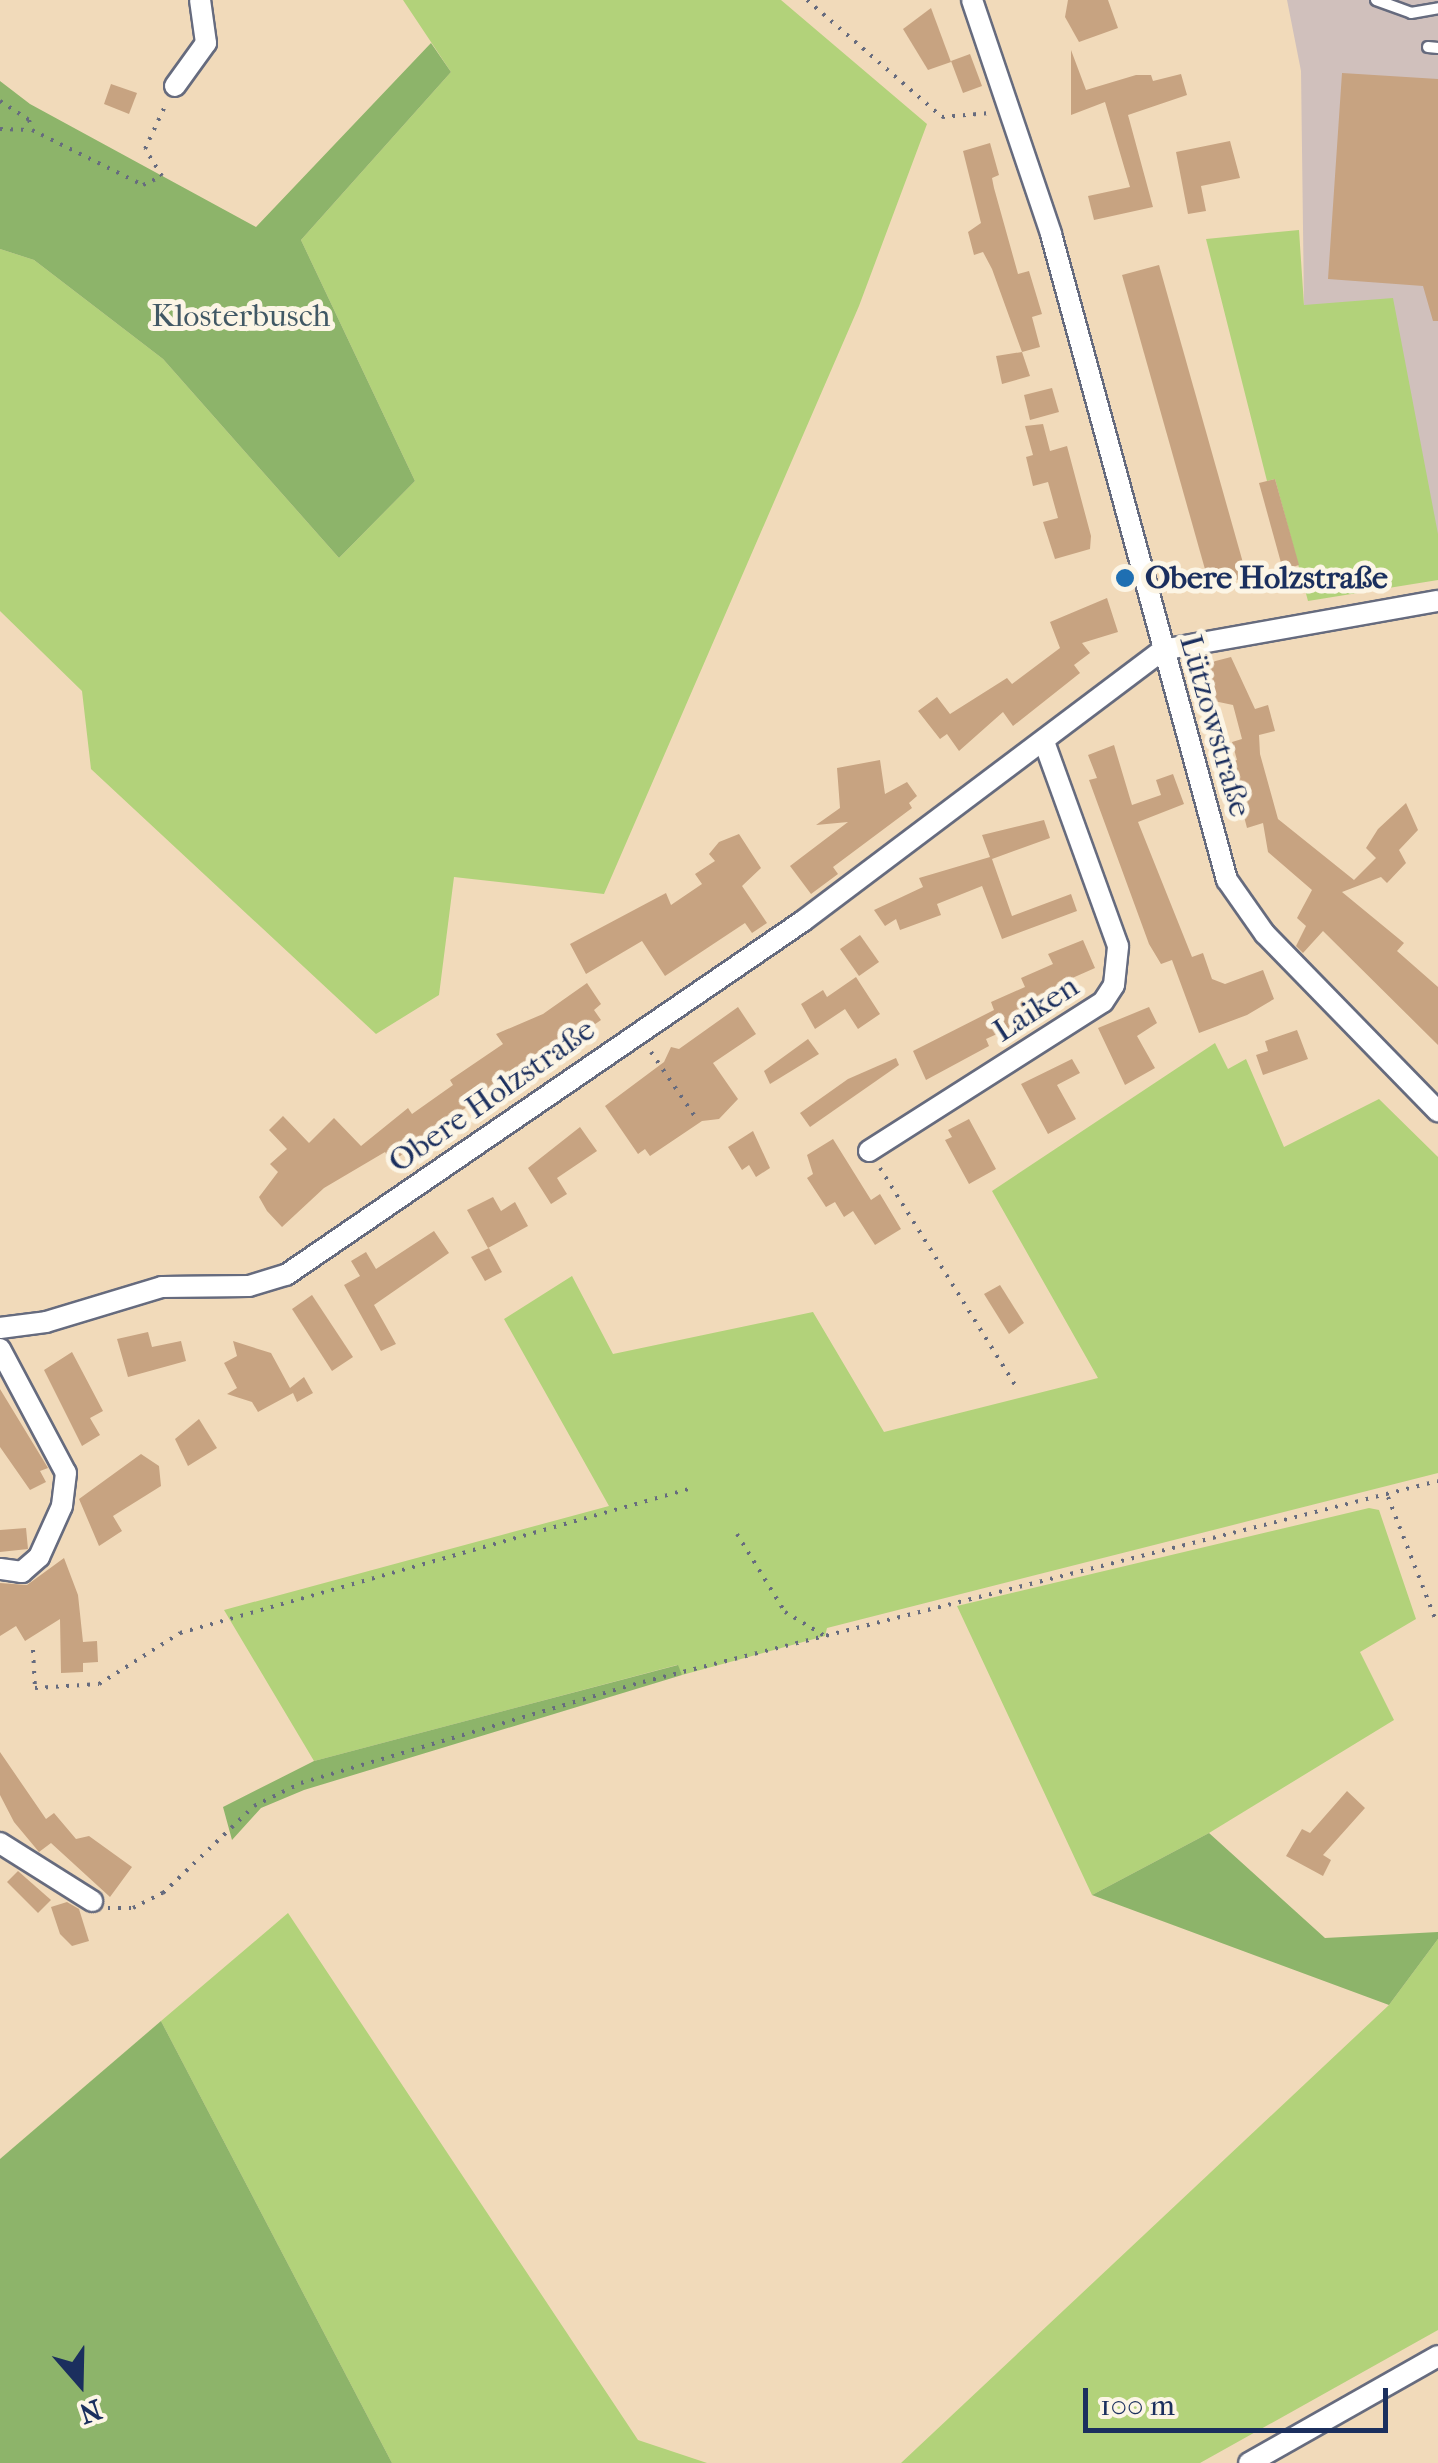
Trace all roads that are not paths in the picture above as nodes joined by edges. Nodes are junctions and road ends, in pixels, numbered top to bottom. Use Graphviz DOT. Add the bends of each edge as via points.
graph roads {
  1 [pos="200,0"];
  2 [pos="972,0"];
  3 [pos="1376,0"];
  4 [pos="1438,8"];
  5 [pos="175,86"];
  6 [pos="1438,601"];
  7 [pos="1162,650"];
  8 [pos="1044,742"];
  9 [pos="1438,1111"];
  10 [pos="870,1151"];
  11 [pos="0,1328"];
  12 [pos="0,1348"];
  13 [pos="0,1569"];
  14 [pos="0,1843"];
  15 [pos="92,1902"];
  16 [pos="1438,2356"];
  17 [pos="1249,2463"];
  1 -- 5 [label="street" via="206,43"];
  2 -- 7 [label="street, Lützowstraße" via="1051,234"];
  3 -- 4 [label="lane" via="1410,13"];
  6 -- 7 [label="street"];
  7 -- 8 [label="street, Obere Holzstraße"];
  7 -- 9 [label="street, Lützowstraße" via="1227,880 1265,934"];
  8 -- 10 [label="street, Laiken" via="1118,946 1114,986 1103,1002"];
  8 -- 11 [label="street, Obere Holzstraße" via="803,921 286,1275 249,1286 162,1288 46,1322"];
  12 -- 13 [label="street" via="66,1473 62,1506 39,1557 22,1572"];
  14 -- 15 [label="street"];
  16 -- 17 [label="street"];
}
